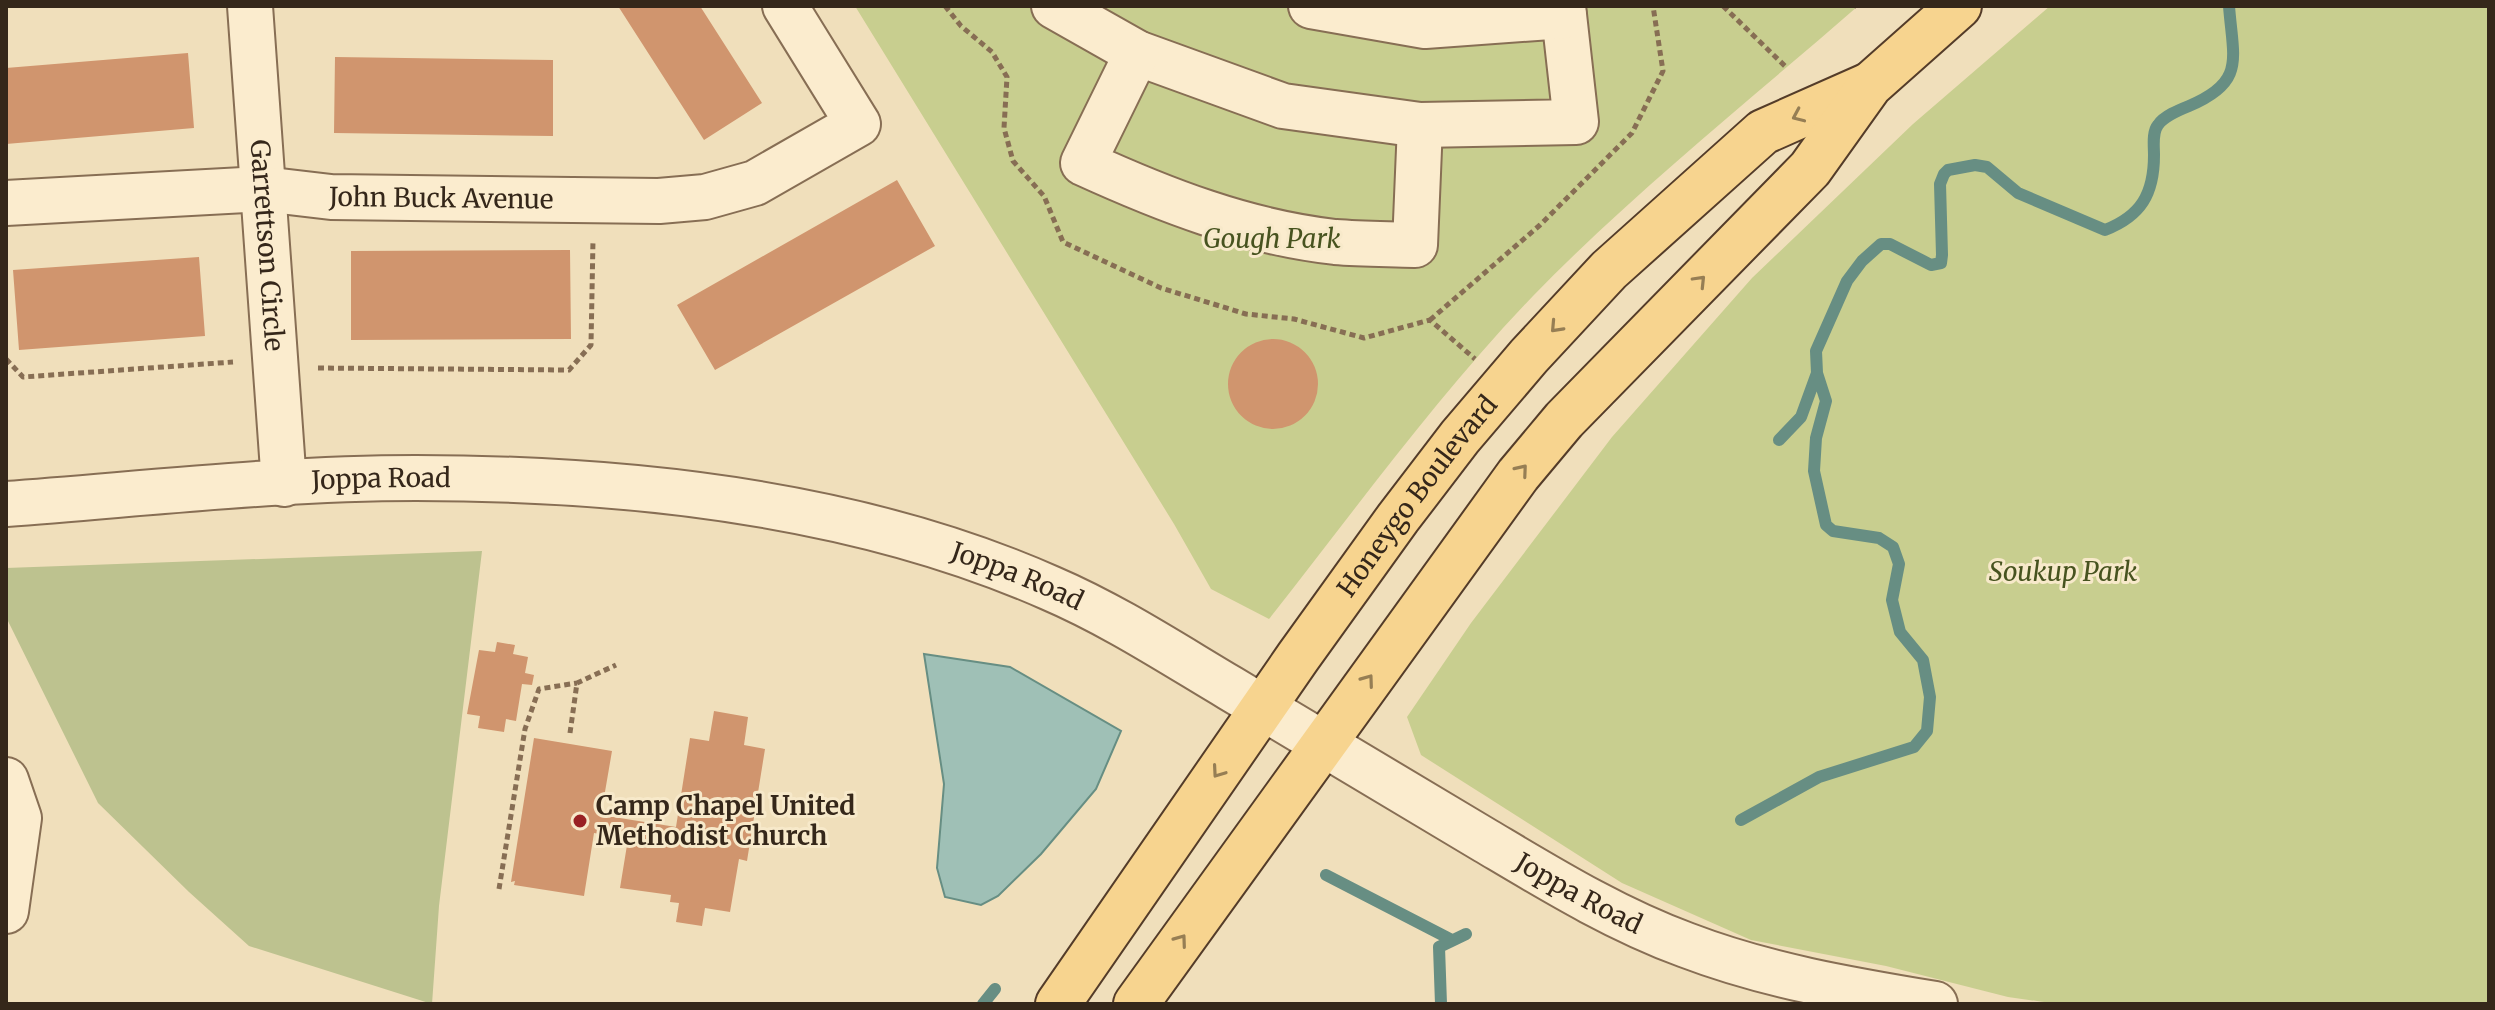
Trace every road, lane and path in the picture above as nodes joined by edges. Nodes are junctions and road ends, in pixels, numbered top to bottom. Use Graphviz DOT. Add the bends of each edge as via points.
graph roads {
  1 [pos="250,6"];
  2 [pos="785,6"];
  3 [pos="1054,6"];
  4 [pos="1311,6"];
  5 [pos="1653,6"];
  6 [pos="1723,6"];
  7 [pos="1959,6"];
  8 [pos="1564,11"];
  9 [pos="1137,53"];
  10 [pos="1787,68"];
  11 [pos="1870,85"];
  12 [pos="1420,125"];
  13 [pos="263,189"];
  14 [pos="6,203"];
  15 [pos="593,234"];
  16 [pos="1430,320"];
  17 [pos="6,359"];
  18 [pos="239,362"];
  19 [pos="311,368"];
  20 [pos="284,484"];
  21 [pos="6,504"];
  22 [pos="616,665"];
  23 [pos="577,683"];
  24 [pos="1263,708"];
  25 [pos="570,733"];
  26 [pos="1323,744"];
  27 [pos="6,780"];
  28 [pos="499,889"];
  29 [pos="6,911"];
  30 [pos="1058,1004"];
  31 [pos="1136,1004"];
  32 [pos="1935,1004"];
  1 -- 13 [label="street, Garrettson Circle"];
  2 -- 13 [label="street, John Buck Avenue" via="858,124 755,183 705,197 588,202 331,197"];
  3 -- 9 [label="street"];
  4 -- 8 [label="street" via="1425,26"];
  5 -- 16 [label="path" via="1663,71 1632,133 1540,225"];
  6 -- 10 [label="path"];
  7 -- 11 [label="main road, Honeygo Boulevard"];
  8 -- 12 [label="street" via="1576,122"];
  9 -- 12 [label="street" via="1283,106"];
  9 -- 12 [label="street" via="1083,163 1160,198 1258,228 1335,242 1415,245"];
  11 -- 24 [label="main road, Honeygo Boulevard, one-way" via="1763,132 1609,270 1460,437"];
  26 -- 11 [label="main road, Honeygo Boulevard, one-way" via="1518,475 1564,420 1810,169"];
  13 -- 14 [label="street, John Buck Avenue"];
  13 -- 20 [label="street, Garrettson Circle"];
  15 -- 19 [label="path" via="591,345 569,370"];
  17 -- 18 [label="path" via="23,377"];
  20 -- 21 [label="street, Joppa Road"];
  20 -- 24 [label="street, Joppa Road" via="412,478 596,486 841,520 966,554 1056,590"];
  22 -- 23 [label="path"];
  23 -- 25 [label="path"];
  23 -- 28 [label="path" via="539,689 525,729"];
  24 -- 26 [label="street, Joppa Road"];
  24 -- 30 [label="main road, Honeygo Boulevard, one-way"];
  31 -- 26 [label="main road, Honeygo Boulevard, one-way"];
  26 -- 32 [label="street, Joppa Road" via="1558,884 1686,945 1772,973"];
  27 -- 29 [label="street" via="19,818"];
}
